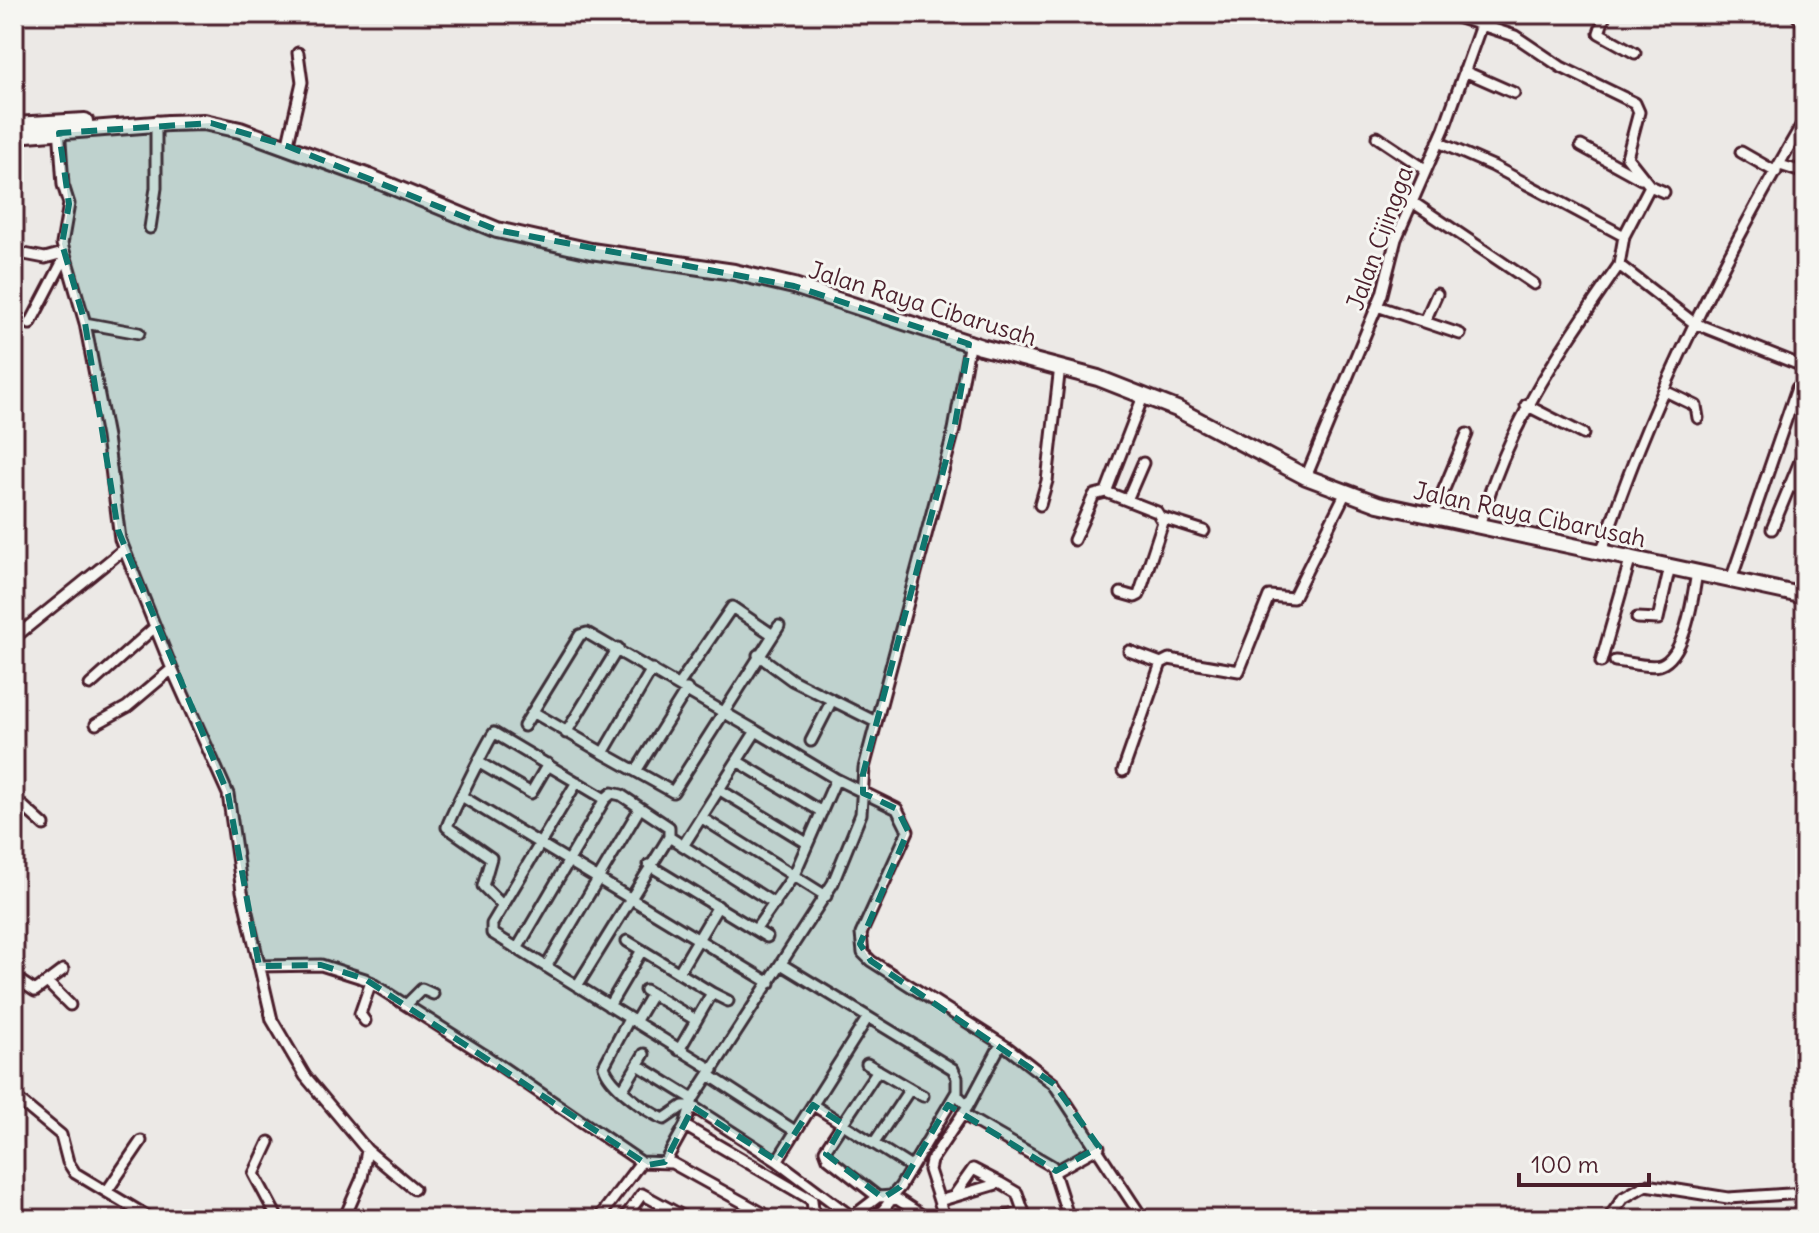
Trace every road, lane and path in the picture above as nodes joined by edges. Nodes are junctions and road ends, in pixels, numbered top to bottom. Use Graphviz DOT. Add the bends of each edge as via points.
graph roads {
  1 [pos="1448,14"];
  2 [pos="1796,14"];
  3 [pos="1602,15"];
  4 [pos="1484,18"];
  5 [pos="1805,27"];
  6 [pos="298,53"];
  7 [pos="1635,53"];
  8 [pos="1464,71"];
  9 [pos="1514,93"];
  10 [pos="1805,119"];
  11 [pos="156,121"];
  12 [pos="14,125"];
  13 [pos="59,127"];
  14 [pos="14,135"];
  15 [pos="1377,137"];
  16 [pos="1438,142"];
  17 [pos="288,143"];
  18 [pos="1581,146"];
  19 [pos="1741,152"];
  20 [pos="1778,168"];
  21 [pos="1425,169"];
  22 [pos="1805,173"];
  23 [pos="1647,184"];
  24 [pos="1664,192"];
  25 [pos="1411,201"];
  26 [pos="150,228"];
  27 [pos="1624,236"];
  28 [pos="14,252"];
  29 [pos="64,255"];
  30 [pos="1619,265"];
  31 [pos="1534,284"];
  32 [pos="1437,294"];
  33 [pos="1377,306"];
  34 [pos="1425,321"];
  35 [pos="85,323"];
  36 [pos="1694,323"];
  37 [pos="30,324"];
  38 [pos="139,333"];
  39 [pos="1460,334"];
  40 [pos="976,344"];
  41 [pos="1002,351"];
  42 [pos="1060,366"];
  43 [pos="1805,367"];
  44 [pos="1797,388"];
  45 [pos="1665,391"];
  46 [pos="1144,394"];
  47 [pos="1526,405"];
  48 [pos="1698,418"];
  49 [pos="1467,434"];
  50 [pos="1583,434"];
  51 [pos="1805,449"];
  52 [pos="1143,463"];
  53 [pos="1307,475"];
  54 [pos="1789,485"];
  55 [pos="1805,491"];
  56 [pos="1106,492"];
  57 [pos="1346,492"];
  58 [pos="1127,500"];
  59 [pos="1040,505"];
  60 [pos="1434,513"];
  61 [pos="1163,518"];
  62 [pos="1480,523"];
  63 [pos="1772,529"];
  64 [pos="1204,531"];
  65 [pos="1074,540"];
  66 [pos="1603,548"];
  67 [pos="124,549"];
  68 [pos="1631,557"];
  69 [pos="1670,566"];
  70 [pos="1697,572"];
  71 [pos="1725,577"];
  72 [pos="1121,593"];
  73 [pos="1805,595"];
  74 [pos="1637,618"];
  75 [pos="779,626"];
  76 [pos="155,627"];
  77 [pos="773,635"];
  78 [pos="14,638"];
  79 [pos="618,648"];
  80 [pos="1129,651"];
  81 [pos="758,655"];
  82 [pos="1615,661"];
  83 [pos="1601,662"];
  84 [pos="1161,663"];
  85 [pos="172,669"];
  86 [pos="652,669"];
  87 [pos="90,685"];
  88 [pos="683,687"];
  89 [pos="831,702"];
  90 [pos="724,710"];
  91 [pos="533,712"];
  92 [pos="876,722"];
  93 [pos="96,724"];
  94 [pos="524,726"];
  95 [pos="756,731"];
  96 [pos="566,733"];
  97 [pos="811,741"];
  98 [pos="603,753"];
  99 [pos="737,761"];
  100 [pos="478,762"];
  101 [pos="548,764"];
  102 [pos="636,771"];
  103 [pos="1123,771"];
  104 [pos="836,779"];
  105 [pos="577,782"];
  106 [pos="720,790"];
  107 [pos="463,797"];
  108 [pos="871,797"];
  109 [pos="14,798"];
  110 [pos="605,799"];
  111 [pos="640,808"];
  112 [pos="822,812"];
  113 [pos="702,818"];
  114 [pos="44,825"];
  115 [pos="669,837"];
  116 [pos="807,843"];
  117 [pos="541,844"];
  118 [pos="683,846"];
  119 [pos="570,861"];
  120 [pos="649,865"];
  121 [pos="794,875"];
  122 [pos="598,878"];
  123 [pos="826,896"];
  124 [pos="630,898"];
  125 [pos="775,904"];
  126 [pos="503,906"];
  127 [pos="718,906"];
  128 [pos="756,929"];
  129 [pos="767,937"];
  130 [pos="699,940"];
  131 [pos="627,941"];
  132 [pos="517,949"];
  133 [pos="642,950"];
  134 [pos="781,964"];
  135 [pos="259,966"];
  136 [pos="546,967"];
  137 [pos="63,970"];
  138 [pos="679,972"];
  139 [pos="14,977"];
  140 [pos="47,982"];
  141 [pos="371,982"];
  142 [pos="770,983"];
  143 [pos="577,986"];
  144 [pos="712,993"];
  145 [pos="433,994"];
  146 [pos="728,1001"];
  147 [pos="407,1004"];
  148 [pos="70,1005"];
  149 [pos="609,1006"];
  150 [pos="868,1017"];
  151 [pos="632,1020"];
  152 [pos="696,1020"];
  153 [pos="365,1021"];
  154 [pos="1001,1044"];
  155 [pos="679,1050"];
  156 [pos="644,1054"];
  157 [pos="867,1064"];
  158 [pos="638,1065"];
  159 [pos="878,1070"];
  160 [pos="711,1072"];
  161 [pos="623,1089"];
  162 [pos="910,1089"];
  163 [pos="956,1093"];
  164 [pos="923,1096"];
  165 [pos="16,1102"];
  166 [pos="692,1103"];
  167 [pos="813,1105"];
  168 [pos="965,1110"];
  169 [pos="843,1124"];
  170 [pos="685,1126"];
  171 [pos="795,1131"];
  172 [pos="141,1141"];
  173 [pos="269,1142"];
  174 [pos="874,1143"];
  175 [pos="1099,1147"];
  176 [pos="367,1150"];
  177 [pos="777,1161"];
  178 [pos="641,1162"];
  179 [pos="665,1162"];
  180 [pos="911,1167"];
  181 [pos="1056,1171"];
  182 [pos="1000,1183"];
  183 [pos="414,1189"];
  184 [pos="107,1191"];
  185 [pos="1805,1193"];
  186 [pos="955,1194"];
  187 [pos="878,1197"];
  188 [pos="939,1201"];
  189 [pos="672,1209"];
  190 [pos="920,1214"];
  191 [pos="1025,1215"];
  192 [pos="152,1219"];
  193 [pos="278,1219"];
  194 [pos="344,1219"];
  195 [pos="598,1219"];
  196 [pos="624,1219"];
  197 [pos="665,1219"];
  198 [pos="688,1219"];
  199 [pos="773,1219"];
  200 [pos="807,1219"];
  201 [pos="876,1219"];
  202 [pos="945,1219"];
  203 [pos="996,1219"];
  204 [pos="1069,1219"];
  205 [pos="1143,1219"];
  206 [pos="1608,1219"];
  1 -- 4 [label="street"];
  2 -- 5 [label="street"];
  3 -- 7 [label="street" via="1599,33"];
  4 -- 8 [label="street, Jalan Cijingga"];
  4 -- 23 [label="street" via="1561,67 1635,103 1639,112 1626,154"];
  6 -- 17 [label="street" via="302,82"];
  8 -- 9 [label="street"];
  8 -- 16 [label="street, Jalan Cijingga"];
  10 -- 20 [label="street"];
  11 -- 13 [label="main road, Jalan Raya Cibarusah"];
  11 -- 17 [label="main road, Jalan Raya Cibarusah" via="211,120"];
  11 -- 26 [label="street"];
  11 -- 40 [label="main road, Jalan Raya Cibarusah" via="204,122 240,130 497,230 773,281"];
  12 -- 13 [label="main road, Jalan Raya Cibarusah"];
  13 -- 14 [label="main road, Jalan Raya Cibarusah"];
  13 -- 29 [label="street" via="69,204"];
  15 -- 21 [label="street"];
  16 -- 21 [label="street, Jalan Cijingga"];
  16 -- 27 [label="street"];
  17 -- 40 [label="main road, Jalan Raya Cibarusah" via="498,227 773,278 845,297"];
  18 -- 23 [label="street"];
  19 -- 20 [label="street"];
  20 -- 22 [label="street"];
  20 -- 36 [label="street"];
  21 -- 25 [label="street, Jalan Cijingga"];
  23 -- 24 [label="street"];
  23 -- 27 [label="street"];
  25 -- 31 [label="street"];
  25 -- 33 [label="street, Jalan Cijingga"];
  27 -- 30 [label="street"];
  28 -- 29 [label="street" via="45,258"];
  29 -- 35 [label="street"];
  29 -- 37 [label="street"];
  30 -- 36 [label="street"];
  30 -- 47 [label="street"];
  32 -- 34 [label="street"];
  33 -- 34 [label="street"];
  33 -- 53 [label="street, Jalan Cijingga"];
  34 -- 39 [label="street"];
  35 -- 38 [label="street"];
  35 -- 67 [label="street"];
  36 -- 43 [label="street"];
  36 -- 45 [label="street"];
  40 -- 41 [label="main road, Jalan Raya Cibarusah"];
  40 -- 92 [label="street"];
  41 -- 42 [label="main road, Jalan Raya Cibarusah"];
  41 -- 53 [label="main road, Jalan Raya Cibarusah" via="1061,363 1144,391"];
  42 -- 46 [label="main road, Jalan Raya Cibarusah"];
  42 -- 59 [label="street"];
  44 -- 71 [label="street"];
  45 -- 48 [label="street" via="1693,403"];
  45 -- 66 [label="street"];
  46 -- 53 [label="main road, Jalan Raya Cibarusah"];
  46 -- 56 [label="street"];
  47 -- 50 [label="street"];
  47 -- 62 [label="street"];
  49 -- 60 [label="street"];
  51 -- 54 [label="street"];
  52 -- 58 [label="street"];
  53 -- 57 [label="main road, Jalan Raya Cibarusah"];
  53 -- 60 [label="main road, Jalan Raya Cibarusah" via="1379,501"];
  54 -- 55 [label="street"];
  54 -- 63 [label="street"];
  56 -- 58 [label="street"];
  56 -- 65 [label="street" via="1094,495"];
  57 -- 68 [label="main road, Jalan Raya Cibarusah" via="1394,509"];
  57 -- 84 [label="street" via="1293,598 1268,597 1239,671 1169,659"];
  58 -- 61 [label="street"];
  60 -- 62 [label="main road, Jalan Raya Cibarusah"];
  61 -- 64 [label="street"];
  61 -- 72 [label="street" via="1139,595"];
  62 -- 66 [label="main road, Jalan Raya Cibarusah"];
  66 -- 71 [label="main road, Jalan Raya Cibarusah"];
  67 -- 76 [label="street"];
  67 -- 78 [label="street"];
  68 -- 69 [label="main road, Jalan Raya Cibarusah"];
  68 -- 83 [label="street"];
  69 -- 70 [label="main road, Jalan Raya Cibarusah"];
  69 -- 74 [label="street" via="1658,619"];
  70 -- 71 [label="main road, Jalan Raya Cibarusah"];
  70 -- 82 [label="street" via="1681,641 1667,661"];
  71 -- 73 [label="main road, Jalan Raya Cibarusah"];
  75 -- 77 [label="street"];
  76 -- 85 [label="street"];
  76 -- 87 [label="street"];
  77 -- 81 [label="street"];
  77 -- 88 [label="street" via="732,607"];
  79 -- 86 [label="street"];
  79 -- 91 [label="street" via="593,634 580,635"];
  79 -- 96 [label="street"];
  80 -- 84 [label="street"];
  81 -- 89 [label="street"];
  81 -- 90 [label="street"];
  84 -- 103 [label="street"];
  85 -- 93 [label="street" via="127,707"];
  85 -- 135 [label="street" via="228,794"];
  86 -- 88 [label="street"];
  86 -- 98 [label="street"];
  88 -- 90 [label="street"];
  88 -- 102 [label="street"];
  89 -- 92 [label="street"];
  89 -- 97 [label="street"];
  90 -- 95 [label="street"];
  90 -- 102 [label="street" via="673,792"];
  91 -- 94 [label="street"];
  91 -- 96 [label="street"];
  92 -- 108 [label="street" via="863,774"];
  95 -- 99 [label="street"];
  95 -- 104 [label="street"];
  96 -- 98 [label="street"];
  98 -- 102 [label="street"];
  99 -- 106 [label="street"];
  99 -- 112 [label="street"];
  100 -- 101 [label="street" via="531,793"];
  100 -- 101 [label="street" via="494,733"];
  100 -- 107 [label="street"];
  101 -- 105 [label="street"];
  104 -- 108 [label="street"];
  104 -- 112 [label="street"];
  105 -- 110 [label="street"];
  105 -- 117 [label="street"];
  106 -- 113 [label="street"];
  106 -- 116 [label="street"];
  107 -- 117 [label="street"];
  107 -- 126 [label="street" via="447,829 491,858 483,886"];
  108 -- 123 [label="street"];
  108 -- 154 [label="street" via="897,809 908,831 861,934 863,953"];
  109 -- 114 [label="street"];
  110 -- 111 [label="street" via="615,793"];
  110 -- 119 [label="street"];
  111 -- 115 [label="street" via="669,827"];
  111 -- 122 [label="street"];
  112 -- 116 [label="street"];
  113 -- 118 [label="street"];
  113 -- 121 [label="street"];
  115 -- 118 [label="street"];
  115 -- 120 [label="street"];
  116 -- 121 [label="street"];
  117 -- 119 [label="street"];
  117 -- 126 [label="street"];
  118 -- 125 [label="street"];
  119 -- 122 [label="street"];
  119 -- 132 [label="street"];
  120 -- 124 [label="street"];
  120 -- 127 [label="street"];
  121 -- 123 [label="street"];
  121 -- 125 [label="street"];
  122 -- 124 [label="street"];
  122 -- 136 [label="street"];
  123 -- 134 [label="street"];
  124 -- 130 [label="street"];
  124 -- 143 [label="street"];
  125 -- 128 [label="street"];
  126 -- 132 [label="street" via="492,933"];
  127 -- 128 [label="street"];
  127 -- 130 [label="street"];
  128 -- 129 [label="street"];
  130 -- 138 [label="street"];
  130 -- 142 [label="street"];
  131 -- 133 [label="street"];
  132 -- 136 [label="street"];
  133 -- 138 [label="street"];
  133 -- 149 [label="street"];
  134 -- 142 [label="street"];
  134 -- 150 [label="street"];
  135 -- 141 [label="street" via="328,966"];
  135 -- 176 [label="street" via="280,1038"];
  136 -- 143 [label="street"];
  137 -- 140 [label="street"];
  138 -- 144 [label="street"];
  139 -- 140 [label="street" via="33,991"];
  140 -- 148 [label="street"];
  141 -- 147 [label="street"];
  141 -- 153 [label="street" via="360,1014"];
  142 -- 160 [label="street"];
  143 -- 149 [label="street"];
  144 -- 146 [label="street"];
  144 -- 152 [label="street"];
  145 -- 147 [label="street" via="420,990"];
  147 -- 178 [label="street"];
  149 -- 151 [label="street"];
  150 -- 163 [label="street" via="953,1069"];
  150 -- 167 [label="street"];
  151 -- 152 [label="street" via="648,992"];
  151 -- 155 [label="street"];
  151 -- 161 [label="street" via="604,1066"];
  152 -- 155 [label="street"];
  154 -- 168 [label="street"];
  154 -- 175 [label="street" via="1054,1084"];
  155 -- 160 [label="street"];
  156 -- 158 [label="street"];
  157 -- 159 [label="street"];
  158 -- 161 [label="street"];
  158 -- 166 [label="street"];
  159 -- 162 [label="street"];
  159 -- 169 [label="street"];
  160 -- 166 [label="street"];
  160 -- 171 [label="street"];
  161 -- 166 [label="street" via="662,1118"];
  162 -- 164 [label="street"];
  162 -- 174 [label="street"];
  163 -- 168 [label="street"];
  163 -- 180 [label="street"];
  165 -- 184 [label="street" via="61,1135 75,1173"];
  166 -- 170 [label="street"];
  166 -- 177 [label="street"];
  167 -- 169 [label="street"];
  167 -- 171 [label="street"];
  168 -- 181 [label="street"];
  168 -- 188 [label="street" via="931,1161"];
  169 -- 174 [label="street"];
  169 -- 187 [label="street" via="826,1154"];
  170 -- 179 [label="street"];
  170 -- 200 [label="street" via="812,1200"];
  171 -- 177 [label="street"];
  172 -- 184 [label="street"];
  173 -- 193 [label="street" via="254,1174"];
  174 -- 180 [label="street"];
  175 -- 181 [label="street"];
  175 -- 205 [label="street"];
  176 -- 183 [label="street"];
  176 -- 194 [label="street" via="362,1178"];
  177 -- 187 [label="street" via="849,1216"];
  178 -- 179 [label="street"];
  178 -- 195 [label="street"];
  179 -- 199 [label="street"];
  180 -- 187 [label="street" via="895,1194"];
  181 -- 204 [label="street"];
  182 -- 186 [label="street"];
  182 -- 186 [label="street" via="973,1169"];
  182 -- 191 [label="street" via="1017,1193"];
  184 -- 192 [label="street"];
  185 -- 206 [label="street" via="1728,1198 1646,1185 1623,1198"];
  186 -- 188 [label="street"];
  188 -- 202 [label="street"];
  189 -- 196 [label="street" via="642,1194"];
  189 -- 197 [label="street"];
  189 -- 198 [label="street"];
  190 -- 201 [label="street" via="894,1199"];
  191 -- 203 [label="street"];
}
